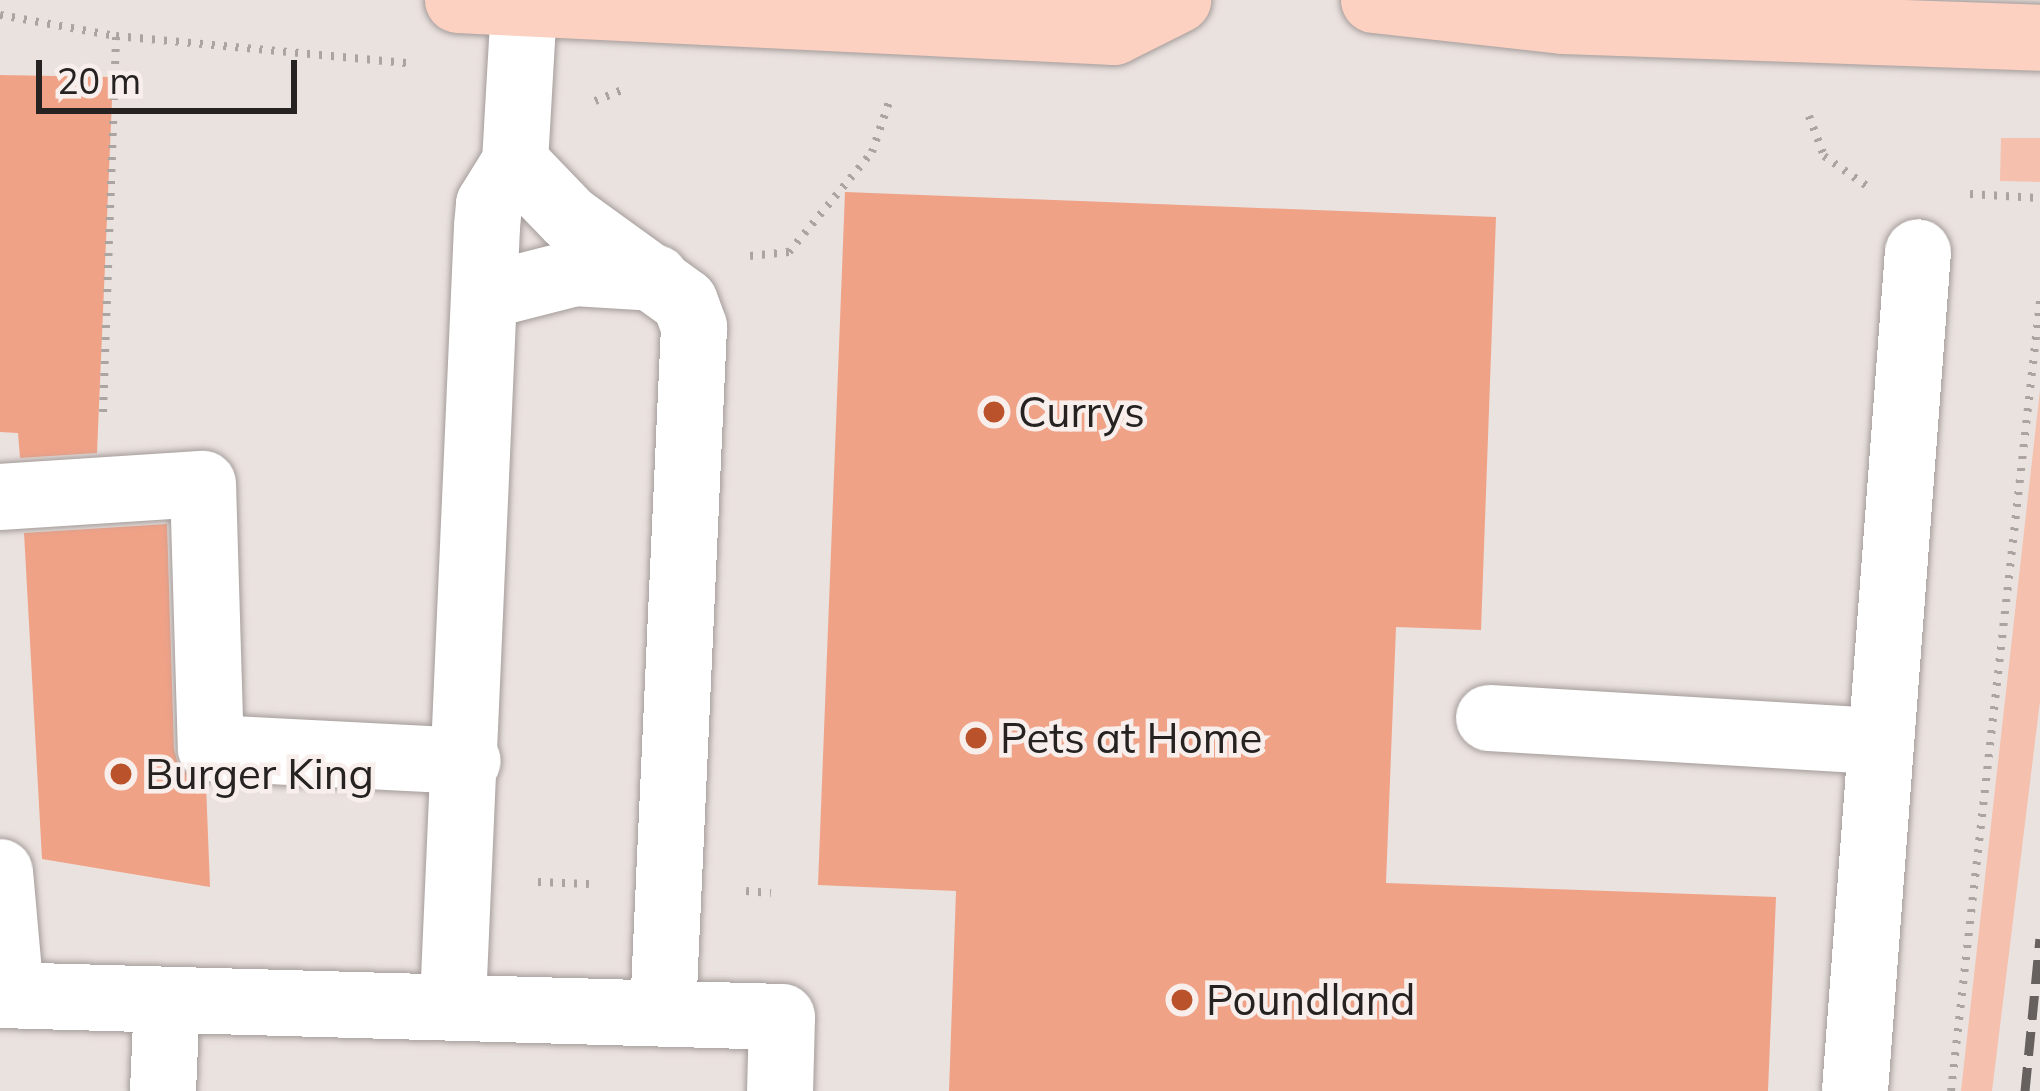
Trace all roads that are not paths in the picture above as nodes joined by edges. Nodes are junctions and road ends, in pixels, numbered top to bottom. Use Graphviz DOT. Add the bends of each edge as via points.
graph roads {
  1 [pos="458,0"];
  2 [pos="1178,0"];
  3 [pos="1374,0"];
  4 [pos="524,6"];
  5 [pos="2040,38"];
  6 [pos="515,162"];
  7 [pos="1918,252"];
  8 [pos="651,273"];
  9 [pos="485,296"];
  10 [pos="0,497"];
  11 [pos="1489,718"];
  12 [pos="1880,741"];
  13 [pos="468,761"];
  14 [pos="0,872"];
  15 [pos="5,995"];
  16 [pos="167,1000"];
  17 [pos="453,1002"];
  18 [pos="663,1011"];
  19 [pos="163,1091"];
  20 [pos="780,1091"];
  21 [pos="1855,1091"];
  1 -- 4 [label="main road"];
  2 -- 4 [label="main road" via="1114,32"];
  3 -- 5 [label="main road" via="1563,21"];
  4 -- 6 [label="lane"];
  6 -- 8 [label="lane" via="569,218"];
  6 -- 9 [label="lane" via="489,204"];
  7 -- 12 [label="lane"];
  8 -- 9 [label="lane" via="575,273"];
  8 -- 18 [label="lane" via="685,302 694,327"];
  9 -- 13 [label="lane"];
  10 -- 13 [label="lane" via="203,484 212,748"];
  11 -- 12 [label="lane"];
  12 -- 21 [label="lane"];
  13 -- 17 [label="lane"];
  14 -- 15 [label="lane"];
  15 -- 16 [label="lane"];
  16 -- 17 [label="lane"];
  16 -- 19 [label="lane"];
  17 -- 18 [label="lane"];
  18 -- 20 [label="lane" via="782,1017"];
}
